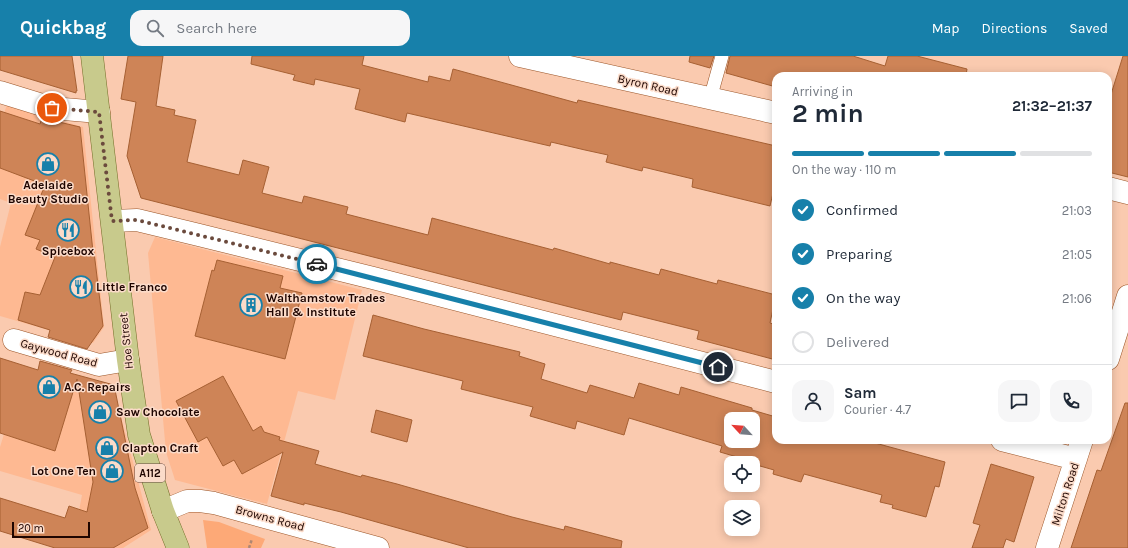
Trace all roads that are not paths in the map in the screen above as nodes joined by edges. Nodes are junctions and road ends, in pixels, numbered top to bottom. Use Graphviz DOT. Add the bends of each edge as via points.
graph roads {
  1 [pos="92,56"];
  2 [pos="520,56"];
  3 [pos="722,56"];
  4 [pos="0,92"];
  5 [pos="710,98"];
  6 [pos="99,112"];
  7 [pos="772,112"];
  8 [pos="1112,189"];
  9 [pos="1128,192"];
  10 [pos="112,221"];
  11 [pos="1128,296"];
  12 [pos="14,340"];
  13 [pos="1112,346"];
  14 [pos="128,360"];
  15 [pos="772,381"];
  16 [pos="1033,444"];
  17 [pos="1079,450"];
  18 [pos="163,511"];
  19 [pos="174,547"];
  20 [pos="378,548"];
  21 [pos="1047,548"];
  1 -- 6 [label="main road, Hoe Street / A112"];
  2 -- 5 [label="street, Byron Road"];
  3 -- 5 [label="lane"];
  4 -- 6 [label="street" via="52,108"];
  5 -- 7 [label="street, Byron Road"];
  6 -- 10 [label="main road, Hoe Street / A112"];
  8 -- 9 [label="street"];
  10 -- 14 [label="main road, Hoe Street / A112"];
  10 -- 15 [label="street" via="137,220 199,235"];
  11 -- 13 [label="street"];
  12 -- 14 [label="street, Gaywood Road" via="99,365"];
  14 -- 18 [label="main road, Hoe Street / A112" via="139,435"];
  16 -- 17 [label="street"];
  17 -- 21 [label="street, Milton Road"];
  18 -- 19 [label="main road, Hoe Street / A112"];
  18 -- 20 [label="street, Browns Road" via="187,501 214,503"];
}
